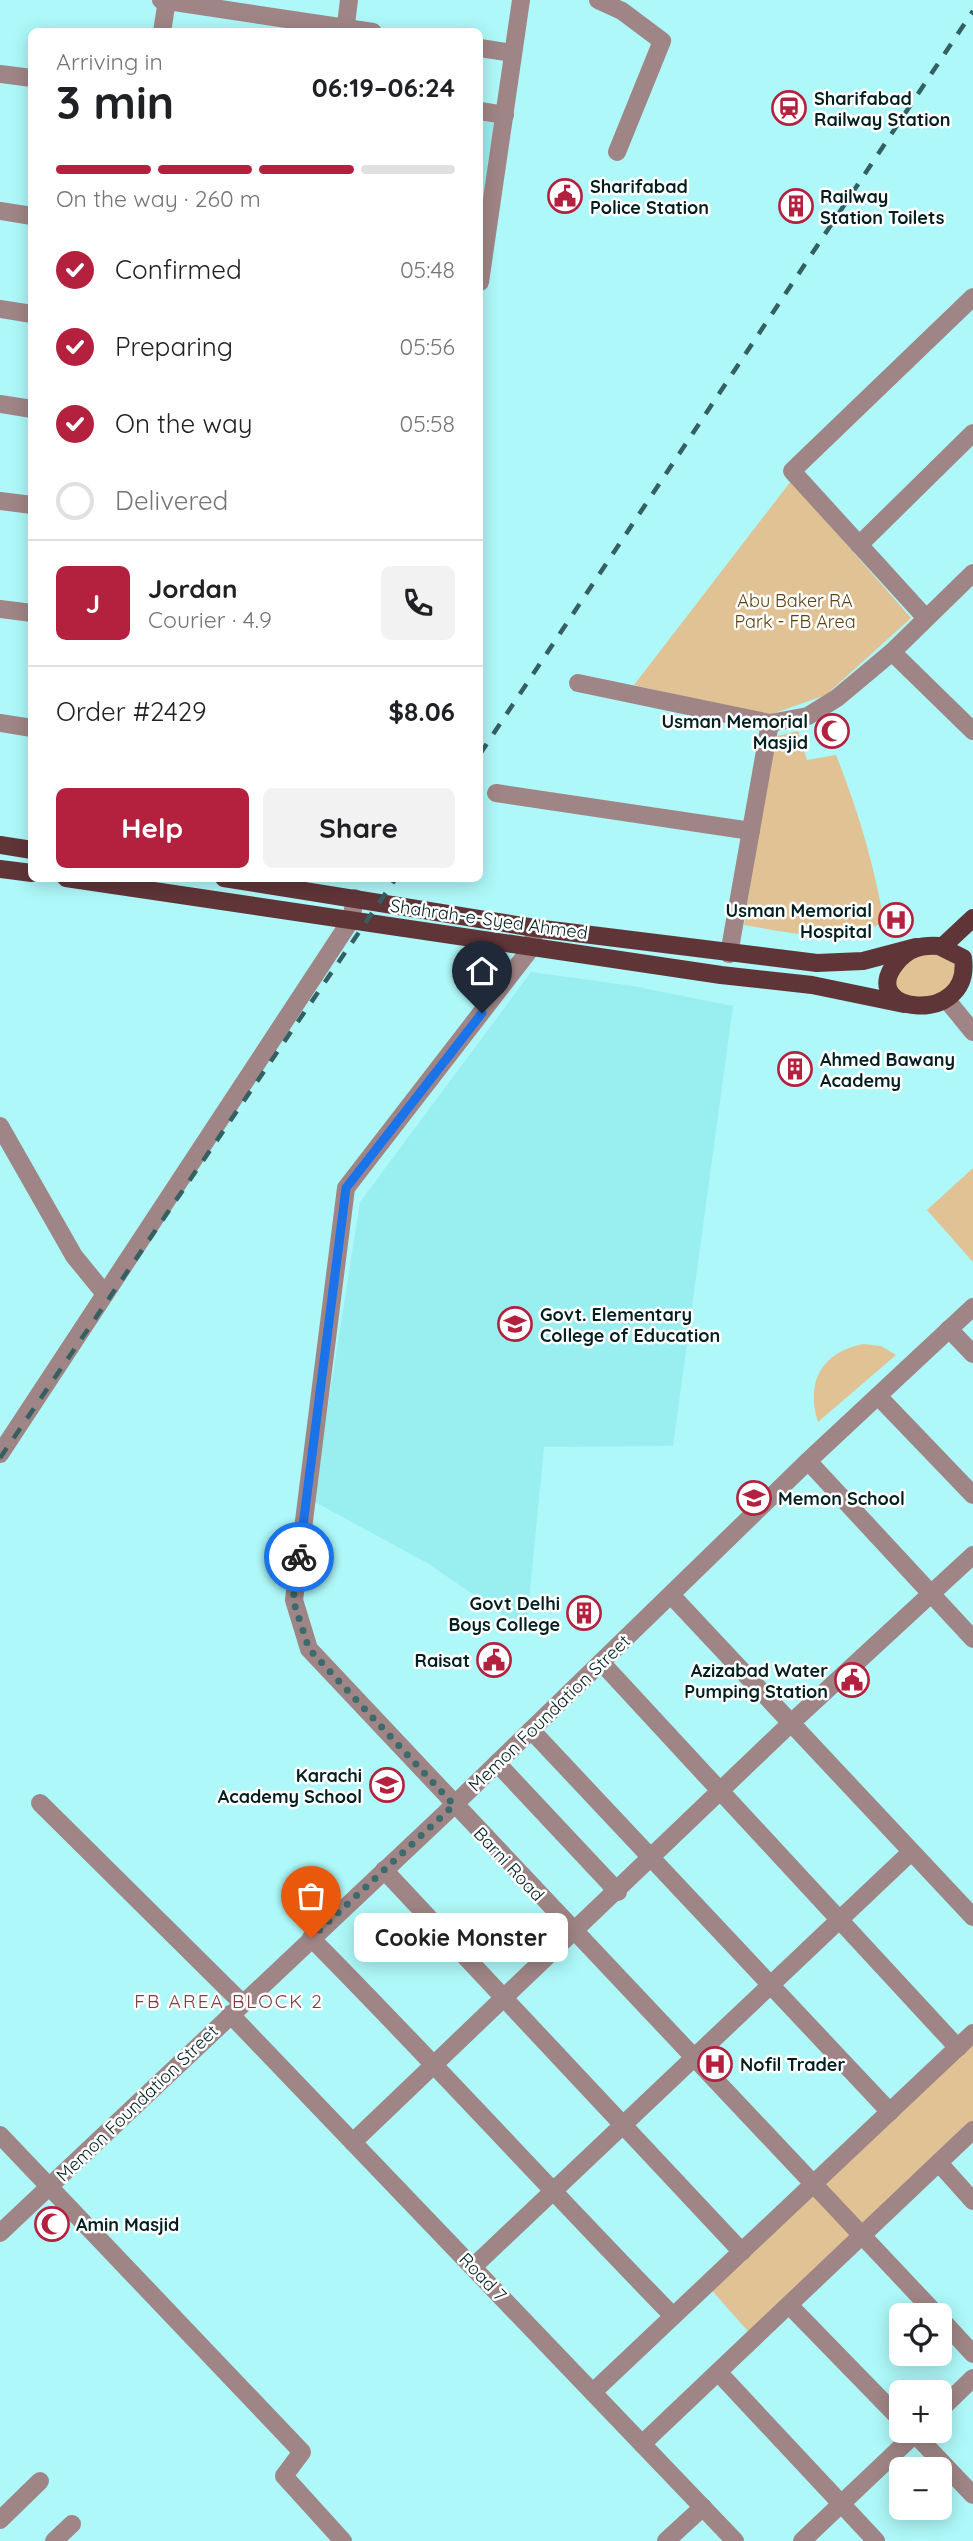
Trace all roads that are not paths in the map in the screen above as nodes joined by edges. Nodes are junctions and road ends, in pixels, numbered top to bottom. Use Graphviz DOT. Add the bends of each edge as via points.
graph roads {
  1 [pos="161,0"];
  2 [pos="167,0"];
  3 [pos="349,0"];
  4 [pos="521,0"];
  5 [pos="598,0"];
  6 [pos="163,28"];
  7 [pos="339,28"];
  8 [pos="345,28"];
  9 [pos="483,48"];
  10 [pos="513,52"];
  11 [pos="0,74"];
  12 [pos="28,78"];
  13 [pos="483,111"];
  14 [pos="505,115"];
  15 [pos="617,152"];
  16 [pos="0,211"];
  17 [pos="28,215"];
  18 [pos="483,262"];
  19 [pos="973,297"];
  20 [pos="0,309"];
  21 [pos="28,313"];
  22 [pos="0,404"];
  23 [pos="28,408"];
  24 [pos="973,433"];
  25 [pos="0,500"];
  26 [pos="28,504"];
  27 [pos="859,544"];
  28 [pos="973,573"];
  29 [pos="0,609"];
  30 [pos="28,612"];
  31 [pos="925,617"];
  32 [pos="892,652"];
  33 [pos="578,683"];
  34 [pos="0,723"];
  35 [pos="770,723"];
  36 [pos="28,727"];
  37 [pos="973,731"];
  38 [pos="496,793"];
  39 [pos="751,831"];
  40 [pos="0,845"];
  41 [pos="28,849"];
  42 [pos="0,869"];
  43 [pos="28,872"];
  44 [pos="93,882"];
  45 [pos="274,882"];
  46 [pos="312,885"];
  47 [pos="355,898"];
  48 [pos="973,918"];
  49 [pos="351,920"];
  50 [pos="535,928"];
  51 [pos="532,947"];
  52 [pos="916,947"];
  53 [pos="942,947"];
  54 [pos="729,954"];
  55 [pos="969,966"];
  56 [pos="946,999"];
  57 [pos="904,1004"];
  58 [pos="973,1032"];
  59 [pos="0,1126"];
  60 [pos="105,1294"];
  61 [pos="973,1307"];
  62 [pos="949,1329"];
  63 [pos="973,1354"];
  64 [pos="878,1396"];
  65 [pos="0,1454"];
  66 [pos="808,1461"];
  67 [pos="973,1495"];
  68 [pos="972,1559"];
  69 [pos="671,1595"];
  70 [pos="931,1595"];
  71 [pos="973,1639"];
  72 [pos="601,1662"];
  73 [pos="791,1723"];
  74 [pos="531,1730"];
  75 [pos="497,1763"];
  76 [pos="720,1793"];
  77 [pos="40,1803"];
  78 [pos="454,1805"];
  79 [pos="911,1852"];
  80 [pos="651,1860"];
  81 [pos="384,1870"];
  82 [pos="618,1892"];
  83 [pos="973,1917"];
  84 [pos="839,1920"];
  85 [pos="575,1933"];
  86 [pos="311,1938"];
  87 [pos="770,1985"];
  88 [pos="504,1999"];
  89 [pos="236,2008"];
  90 [pos="973,2033"];
  91 [pos="958,2048"];
  92 [pos="694,2057"];
  93 [pos="436,2064"];
  94 [pos="890,2112"];
  95 [pos="622,2126"];
  96 [pos="973,2130"];
  97 [pos="0,2136"];
  98 [pos="353,2142"];
  99 [pos="939,2163"];
  100 [pos="814,2184"];
  101 [pos="50,2185"];
  102 [pos="552,2192"];
  103 [pos="973,2201"];
  104 [pos="0,2233"];
  105 [pos="862,2235"];
  106 [pos="742,2252"];
  107 [pos="473,2267"];
  108 [pos="926,2303"];
  109 [pos="789,2305"];
  110 [pos="673,2316"];
  111 [pos="952,2331"];
  112 [pos="973,2354"];
  113 [pos="718,2372"];
  114 [pos="973,2378"];
  115 [pos="593,2392"];
  116 [pos="952,2398"];
  117 [pos="889,2408"];
  118 [pos="904,2443"];
  119 [pos="925,2443"];
  120 [pos="642,2444"];
  121 [pos="40,2481"];
  122 [pos="973,2495"];
  123 [pos="841,2504"];
  124 [pos="703,2507"];
  125 [pos="0,2520"];
  126 [pos="72,2524"];
  127 [pos="54,2541"];
  128 [pos="343,2541"];
  129 [pos="666,2541"];
  130 [pos="735,2541"];
  131 [pos="802,2541"];
  132 [pos="876,2541"];
  1 -- 2 [label="street"];
  2 -- 6 [label="street"];
  2 -- 7 [label="street"];
  3 -- 8 [label="street"];
  4 -- 10 [label="street"];
  5 -- 15 [label="street" via="622,11 662,41"];
  9 -- 10 [label="street"];
  10 -- 14 [label="street"];
  11 -- 12 [label="street"];
  13 -- 14 [label="street"];
  14 -- 18 [label="street"];
  16 -- 17 [label="street"];
  19 -- 27 [label="street" via="792,471"];
  20 -- 21 [label="street"];
  22 -- 23 [label="street"];
  24 -- 27 [label="street"];
  25 -- 26 [label="street"];
  27 -- 31 [label="street"];
  28 -- 31 [label="street"];
  29 -- 30 [label="street"];
  31 -- 32 [label="street"];
  32 -- 35 [label="street" via="808,716"];
  32 -- 37 [label="street"];
  33 -- 35 [label="street"];
  34 -- 36 [label="street"];
  35 -- 39 [label="street"];
  38 -- 39 [label="street"];
  39 -- 54 [label="street"];
  40 -- 41 [label="main road"];
  42 -- 43 [label="main road"];
  44 -- 49 [label="main road, Shahrah-e-Syed Ahmed"];
  45 -- 46 [label="main road, Shahrah-e-Syed Ahmed"];
  46 -- 47 [label="main road, Shahrah-e-Syed Ahmed"];
  47 -- 49 [label="street"];
  47 -- 50 [label="main road, Shahrah-e-Syed Ahmed"];
  48 -- 53 [label="main road"];
  49 -- 51 [label="main road, Shahrah-e-Syed Ahmed"];
  49 -- 60 [label="street"];
  50 -- 51 [label="street, Barni Road"];
  50 -- 54 [label="main road, Shahrah-e-Syed Ahmed"];
  51 -- 57 [label="main road, Shahrah-e-Syed Ahmed" via="812,985"];
  51 -- 78 [label="street, Barni Road" via="346,1188 293,1600 309,1649"];
  52 -- 53 [label="main road"];
  52 -- 54 [label="main road, Shahrah-e-Syed Ahmed" via="863,961 817,963"];
  52 -- 57 [label="main road" via="891,972 891,994"];
  53 -- 55 [label="main road"];
  55 -- 56 [label="main road" via="960,986"];
  56 -- 57 [label="main road" via="936,1005"];
  56 -- 58 [label="street"];
  59 -- 60 [label="street" via="74,1256"];
  60 -- 65 [label="street"];
  61 -- 62 [label="street, Memon Foundation Street"];
  62 -- 63 [label="street"];
  62 -- 64 [label="street, Memon Foundation Street"];
  64 -- 66 [label="street, Memon Foundation Street"];
  64 -- 67 [label="street"];
  66 -- 69 [label="street, Memon Foundation Street"];
  66 -- 70 [label="street"];
  68 -- 70 [label="street"];
  69 -- 72 [label="street, Memon Foundation Street"];
  69 -- 73 [label="street"];
  70 -- 71 [label="street"];
  70 -- 73 [label="street"];
  72 -- 74 [label="street, Memon Foundation Street"];
  72 -- 76 [label="street"];
  73 -- 76 [label="street"];
  73 -- 79 [label="street"];
  74 -- 75 [label="street, Memon Foundation Street"];
  74 -- 80 [label="street"];
  75 -- 78 [label="street, Memon Foundation Street"];
  75 -- 82 [label="street"];
  76 -- 80 [label="street"];
  76 -- 84 [label="street"];
  77 -- 89 [label="street, Road 7"];
  78 -- 81 [label="street, Memon Foundation Street"];
  78 -- 85 [label="street, Barni Road"];
  79 -- 83 [label="street"];
  79 -- 84 [label="street"];
  80 -- 82 [label="street"];
  80 -- 87 [label="street"];
  81 -- 86 [label="street, Memon Foundation Street"];
  81 -- 88 [label="street"];
  82 -- 85 [label="street"];
  84 -- 87 [label="street"];
  84 -- 91 [label="street"];
  85 -- 88 [label="street"];
  85 -- 92 [label="street, Barni Road"];
  86 -- 89 [label="street, Memon Foundation Street"];
  86 -- 93 [label="street"];
  87 -- 92 [label="street"];
  87 -- 94 [label="street"];
  88 -- 93 [label="street"];
  88 -- 95 [label="street"];
  89 -- 98 [label="street, Road 7"];
  89 -- 101 [label="street, Memon Foundation Street"];
  90 -- 91 [label="street"];
  91 -- 94 [label="street"];
  92 -- 95 [label="street"];
  92 -- 100 [label="street, Barni Road"];
  93 -- 98 [label="street"];
  93 -- 102 [label="street"];
  94 -- 100 [label="street"];
  95 -- 102 [label="street"];
  95 -- 106 [label="street"];
  96 -- 99 [label="street"];
  97 -- 101 [label="street"];
  98 -- 107 [label="street, Road 7"];
  99 -- 103 [label="street"];
  99 -- 105 [label="street"];
  100 -- 105 [label="street, Barni Road"];
  100 -- 106 [label="street"];
  101 -- 104 [label="street, Memon Foundation Street"];
  101 -- 128 [label="street" via="302,2452 284,2476"];
  102 -- 107 [label="street"];
  102 -- 110 [label="street"];
  105 -- 108 [label="street, Barni Road"];
  105 -- 109 [label="street"];
  106 -- 110 [label="street"];
  107 -- 115 [label="street, Road 7"];
  109 -- 113 [label="street"];
  109 -- 117 [label="street"];
  110 -- 115 [label="street"];
  111 -- 112 [label="street, Barni Road"];
  113 -- 120 [label="street"];
  113 -- 123 [label="street"];
  114 -- 116 [label="street"];
  115 -- 120 [label="street, Road 7"];
  118 -- 123 [label="street"];
  119 -- 122 [label="street"];
  120 -- 124 [label="street, Road 7"];
  121 -- 125 [label="street"];
  123 -- 131 [label="street"];
  123 -- 132 [label="street"];
  124 -- 129 [label="street"];
  124 -- 130 [label="street, Road 7"];
  126 -- 127 [label="street"];
}
